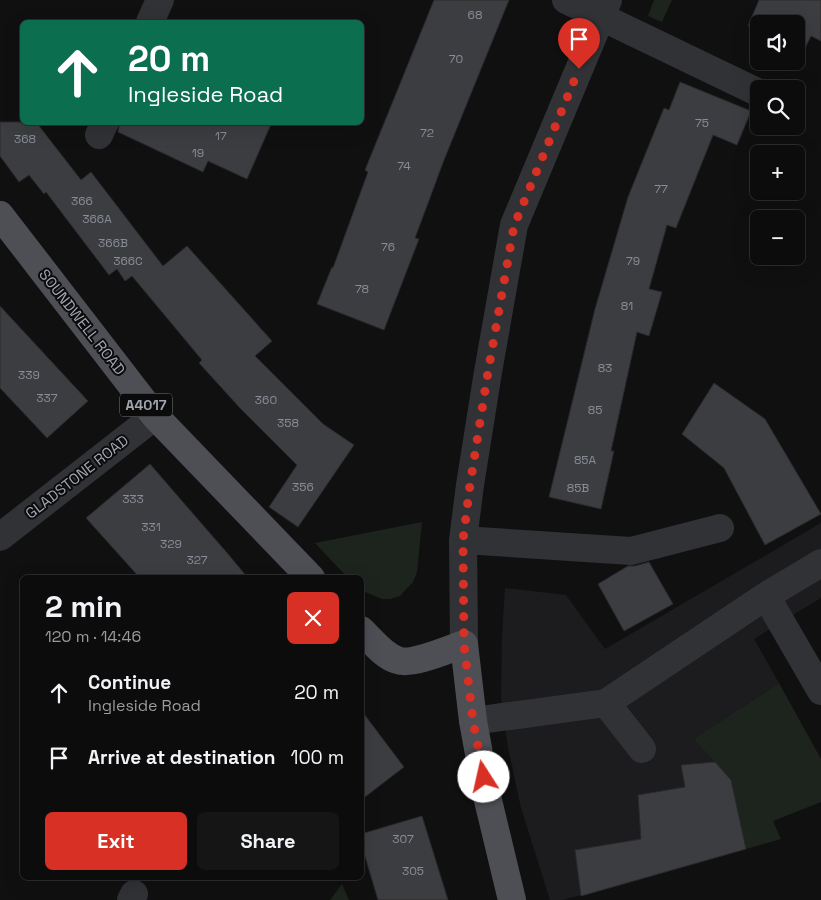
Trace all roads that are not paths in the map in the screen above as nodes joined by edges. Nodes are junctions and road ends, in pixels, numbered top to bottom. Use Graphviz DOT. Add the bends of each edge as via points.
graph roads {
  1 [pos="160,0"];
  2 [pos="566,0"];
  3 [pos="604,8"];
  4 [pos="151,20"];
  5 [pos="750,88"];
  6 [pos="0,215"];
  7 [pos="155,416"];
  8 [pos="720,528"];
  9 [pos="0,537"];
  10 [pos="463,540"];
  11 [pos="821,563"];
  12 [pos="308,575"];
  13 [pos="766,596"];
  14 [pos="364,633"];
  15 [pos="464,644"];
  16 [pos="821,691"];
  17 [pos="606,703"];
  18 [pos="473,721"];
  19 [pos="642,750"];
  20 [pos="512,900"];
  1 -- 4 [label="street"];
  2 -- 3 [label="street"];
  3 -- 5 [label="street"];
  3 -- 10 [label="street" via="514,226"];
  6 -- 7 [label="main road, SOUNDWELL ROAD / A4017"];
  7 -- 9 [label="street, GLADSTONE ROAD"];
  7 -- 12 [label="main road, SOUNDWELL ROAD / A4017"];
  8 -- 10 [label="street" via="631,551"];
  10 -- 15 [label="street"];
  11 -- 13 [label="street"];
  13 -- 16 [label="street"];
  13 -- 17 [label="street"];
  14 -- 15 [label="main road" via="398,661 414,661"];
  15 -- 18 [label="main road"];
  17 -- 18 [label="street"];
  17 -- 19 [label="street"];
  18 -- 20 [label="main road"];
}
